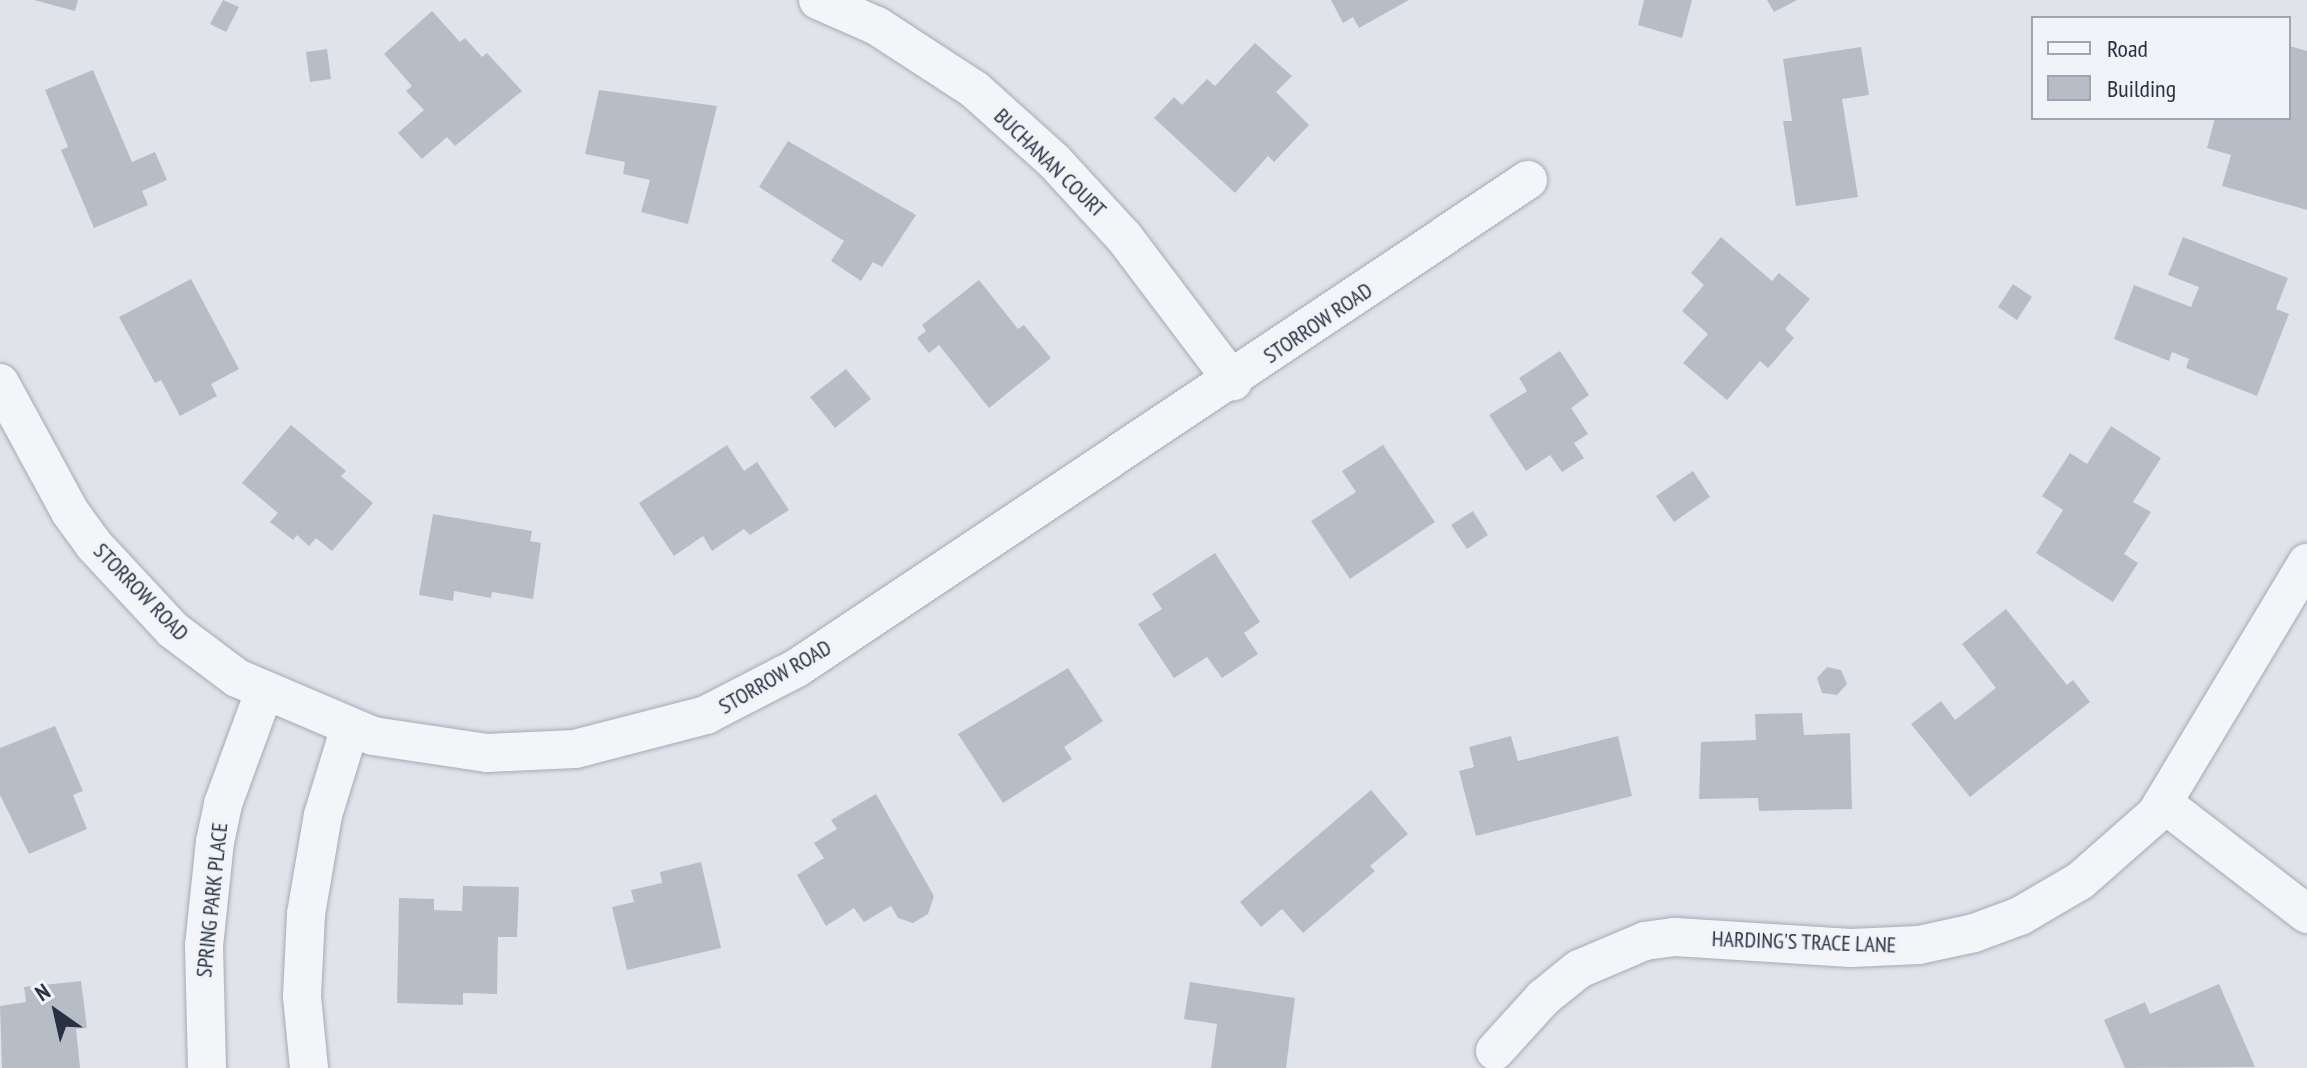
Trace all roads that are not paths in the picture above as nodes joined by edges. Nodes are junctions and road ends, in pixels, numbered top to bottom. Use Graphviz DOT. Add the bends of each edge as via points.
graph roads {
  1 [pos="818,0"];
  2 [pos="1528,180"];
  3 [pos="1233,381"];
  4 [pos="0,383"];
  5 [pos="2307,563"];
  6 [pos="264,692"];
  7 [pos="350,727"];
  8 [pos="2163,803"];
  9 [pos="2307,914"];
  10 [pos="1495,1051"];
  11 [pos="207,1068"];
  12 [pos="309,1068"];
  1 -- 3 [label="street, BUCHANAN COURT" via="877,26 975,90 1054,161 1124,237"];
  2 -- 3 [label="street, STORROW ROAD"];
  3 -- 7 [label="street, STORROW ROAD" via="797,668 706,715 657,732 543,753 420,745"];
  4 -- 6 [label="street, STORROW ROAD" via="70,512 94,545 173,630"];
  5 -- 8 [label="street, HARDING'S TRACE LANE"];
  6 -- 7 [label="street, STORROW ROAD"];
  6 -- 11 [label="street, SPRING PARK PLACE" via="223,804 215,842 204,946"];
  7 -- 12 [label="street" via="311,873 302,996"];
  8 -- 9 [label="street"];
  8 -- 10 [label="street, HARDING'S TRACE LANE" via="2131,841 2080,881 2020,916 1985,929 1919,945 1851,948 1675,937 1645,941 1579,969 1543,998"];
}
